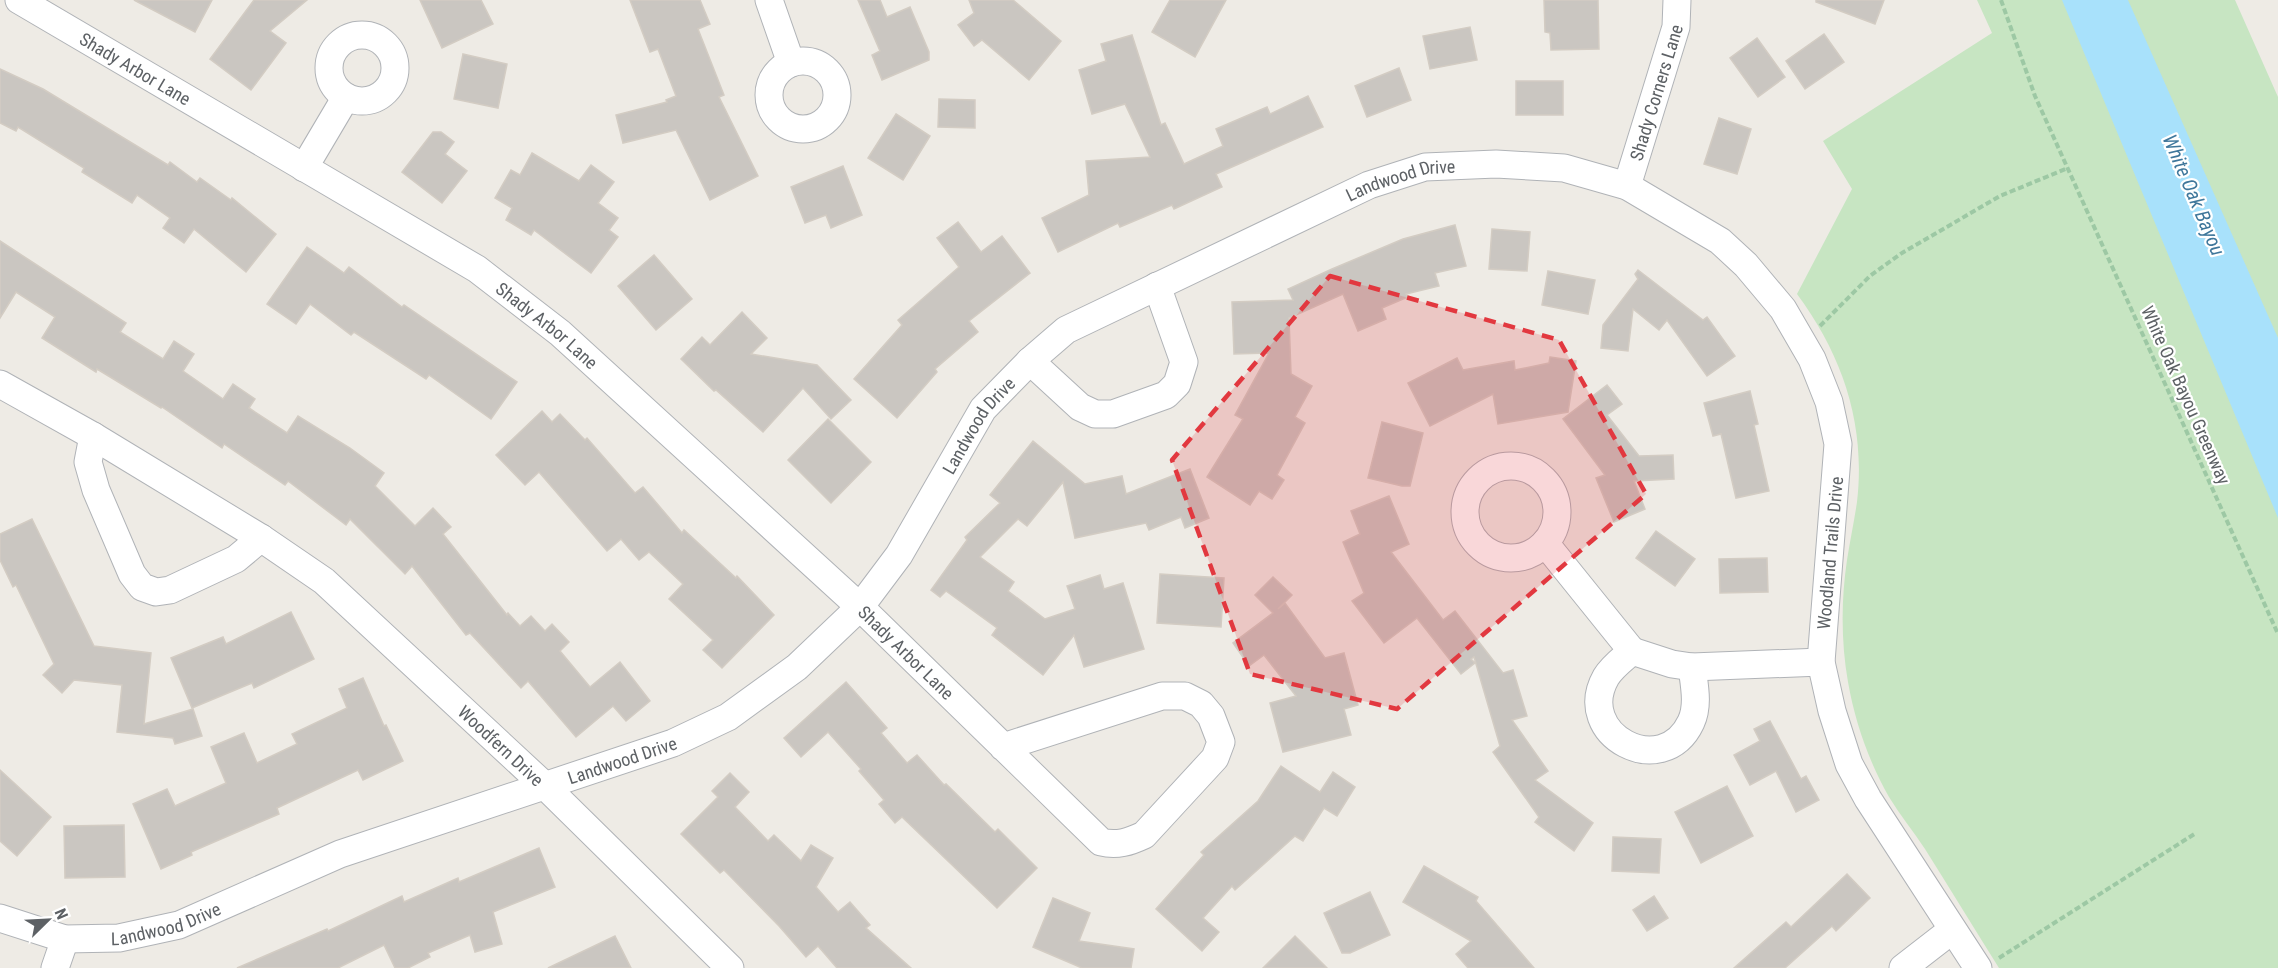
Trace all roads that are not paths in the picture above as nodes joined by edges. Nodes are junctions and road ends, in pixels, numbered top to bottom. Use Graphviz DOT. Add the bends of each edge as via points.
graph roads {
  1 [pos="19,0"];
  2 [pos="769,0"];
  3 [pos="1677,0"];
  4 [pos="791,63"];
  5 [pos="346,97"];
  6 [pos="304,168"];
  7 [pos="1628,186"];
  8 [pos="1157,286"];
  9 [pos="1030,361"];
  10 [pos="0,384"];
  11 [pos="93,436"];
  12 [pos="261,538"];
  13 [pos="1545,543"];
  14 [pos="860,607"];
  15 [pos="1632,651"];
  16 [pos="1821,662"];
  17 [pos="1692,667"];
  18 [pos="1003,747"];
  19 [pos="545,786"];
  20 [pos="0,918"];
  21 [pos="1952,930"];
  22 [pos="65,939"];
  23 [pos="1985,965"];
  24 [pos="56,968"];
  25 [pos="730,968"];
  26 [pos="1903,968"];
  1 -- 6 [label="street, Shady Arbor Lane"];
  2 -- 4 [label="street"];
  3 -- 7 [label="street, Shady Corners Lane" via="1676,27"];
  5 -- 6 [label="street"];
  6 -- 14 [label="street, Shady Arbor Lane" via="477,269 560,333"];
  7 -- 8 [label="street, Landwood Drive" via="1564,168 1496,164 1425,167 1369,185"];
  7 -- 16 [label="street, Woodland Trails Drive" via="1720,241 1746,265 1783,309 1812,359 1829,402 1838,444"];
  8 -- 9 [label="street, Landwood Drive" via="1066,330"];
  8 -- 9 [label="street, Landwood Drive" via="1184,362 1177,384 1166,395 1113,414 1095,414 1080,407"];
  9 -- 14 [label="street, Landwood Drive" via="983,409 899,555"];
  10 -- 11 [label="street, Woodfern Drive"];
  11 -- 12 [label="street, Woodfern Drive"];
  11 -- 12 [label="street" via="88,462 96,490 132,574 142,587 156,592 170,590 236,559"];
  12 -- 19 [label="street, Woodfern Drive" via="324,581"];
  13 -- 15 [label="street"];
  14 -- 18 [label="street, Shady Arbor Lane"];
  14 -- 19 [label="street, Landwood Drive" via="797,667 728,717 673,743"];
  15 -- 17 [label="street"];
  15 -- 17 [label="street" via="1607,676 1599,707 1612,735 1641,750 1656,750 1684,734 1696,705"];
  16 -- 17 [label="street"];
  16 -- 21 [label="street, Woodland Trails Drive" via="1849,764"];
  18 -- 18 [label="street, Shady Arbor Lane" via="1162,696 1185,696 1201,704 1211,716 1221,742 1215,758 1144,835 1114,845 1101,842"];
  19 -- 22 [label="street, Landwood Drive" via="340,855 179,925 119,938"];
  19 -- 25 [label="street, Woodfern Drive"];
  20 -- 22 [label="street, Landwood Drive"];
  21 -- 23 [label="street, Woodland Trails Drive"];
  21 -- 26 [label="street"];
  22 -- 24 [label="street"];
}
